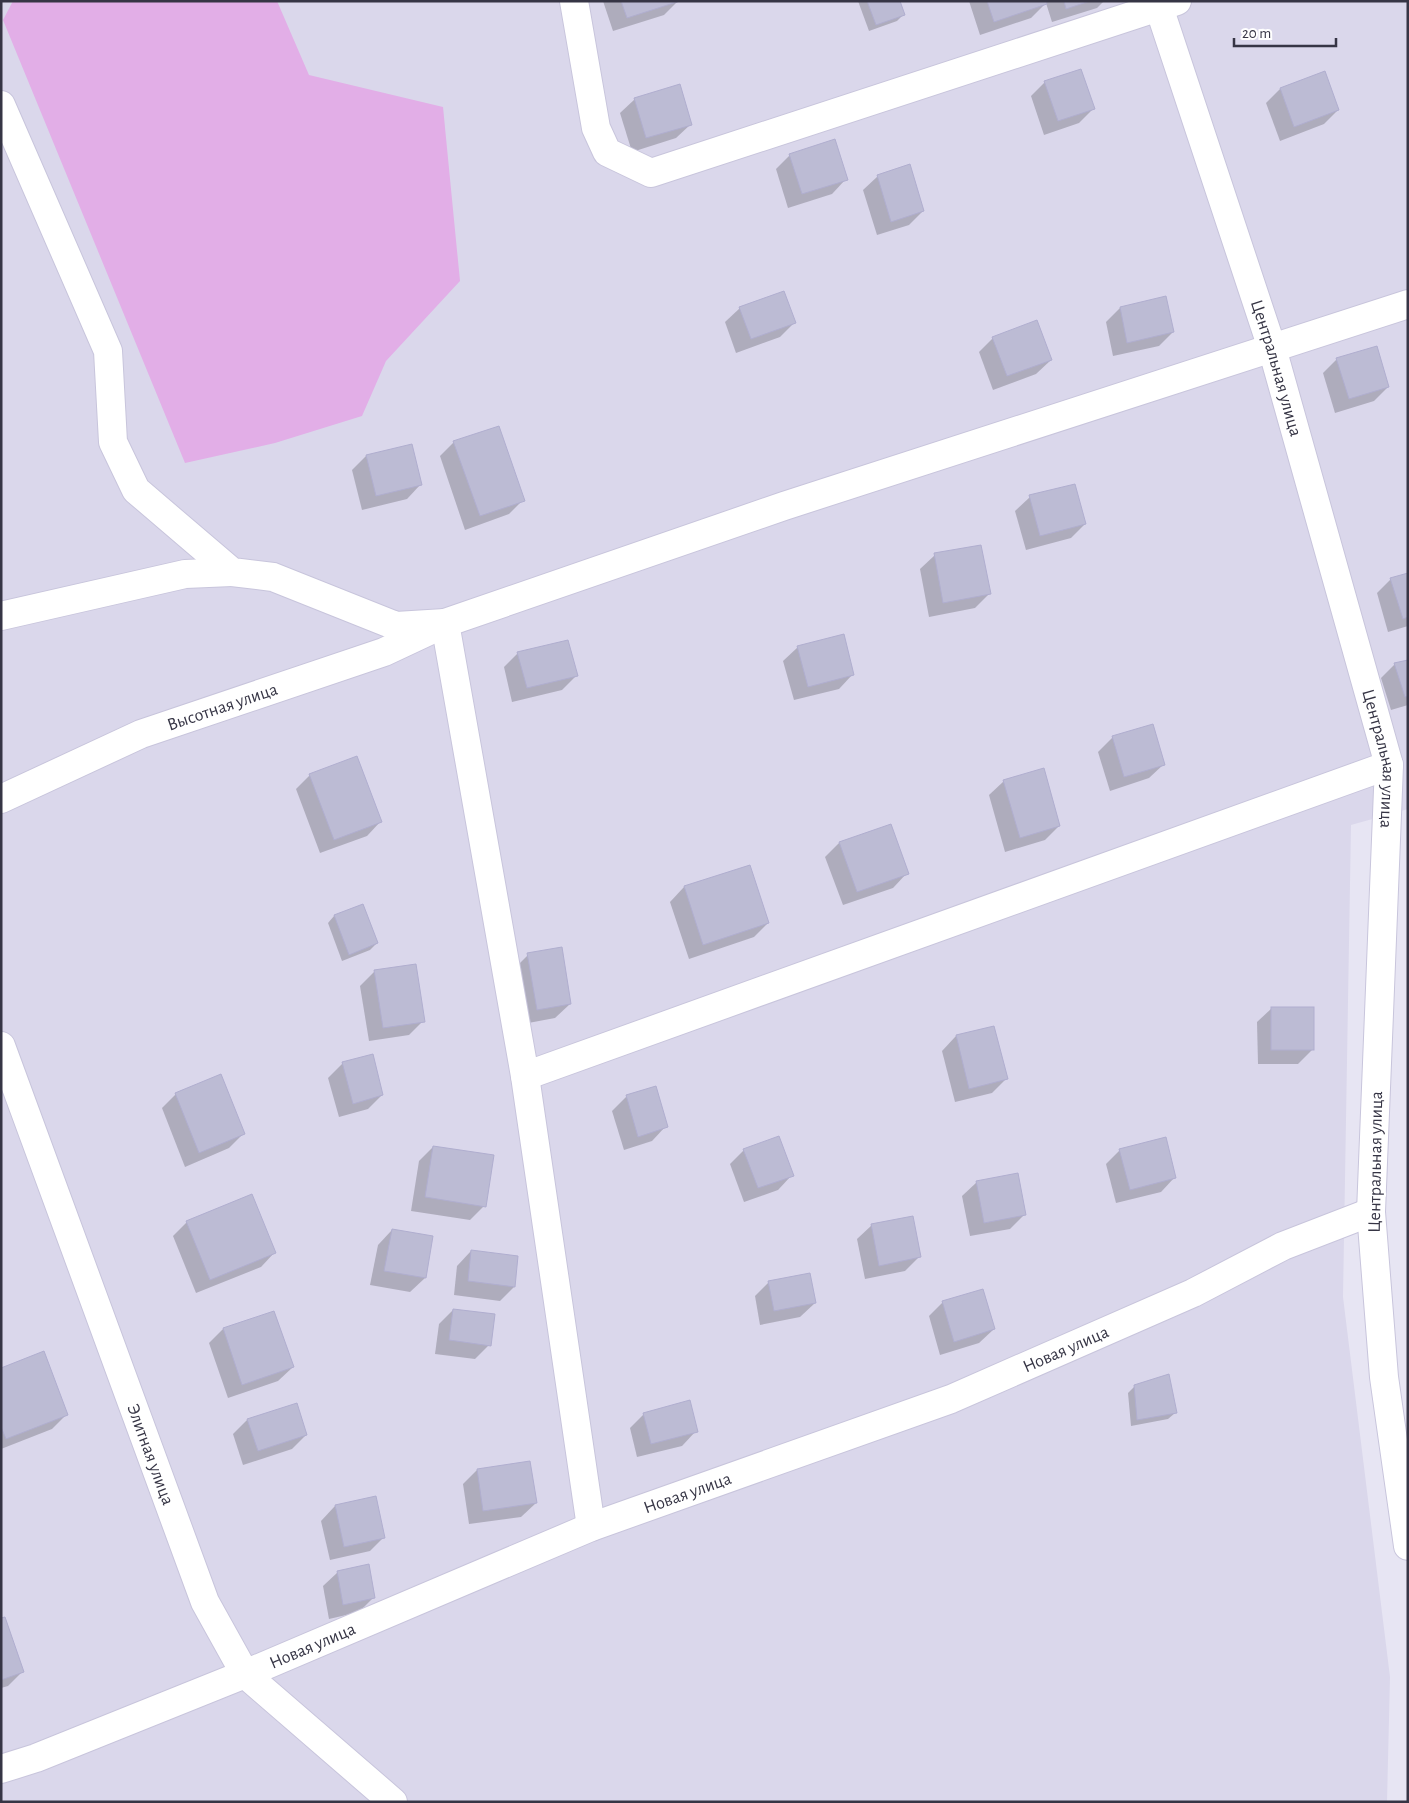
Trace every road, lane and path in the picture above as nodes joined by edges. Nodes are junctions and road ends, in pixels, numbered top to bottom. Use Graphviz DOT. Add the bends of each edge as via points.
graph roads {
  1 [pos="574,1"];
  2 [pos="1164,3"];
  3 [pos="1,105"];
  4 [pos="1408,304"];
  5 [pos="1272,348"];
  6 [pos="232,572"];
  7 [pos="1,616"];
  8 [pos="446,623"];
  9 [pos="1389,765"];
  10 [pos="1,798"];
  11 [pos="1,1046"];
  12 [pos="525,1076"];
  13 [pos="1372,1212"];
  14 [pos="591,1527"];
  15 [pos="1408,1546"];
  16 [pos="245,1674"];
  17 [pos="1,1769"];
  18 [pos="393,1802"];
  1 -- 2 [label="street" via="596,128 607,152 651,173"];
  2 -- 5 [label="street, Центральная улица"];
  3 -- 6 [label="street" via="108,351 112,442 136,490"];
  4 -- 5 [label="street"];
  5 -- 8 [label="street" via="784,506"];
  5 -- 9 [label="street, Центральная улица"];
  6 -- 7 [label="street" via="185,574"];
  6 -- 8 [label="street" via="273,577 396,626"];
  8 -- 10 [label="street, Высотная улица" via="384,652 141,734"];
  8 -- 12 [label="street"];
  9 -- 12 [label="street"];
  9 -- 13 [label="street, Центральная улица"];
  11 -- 16 [label="street, Элитная улица" via="205,1602"];
  12 -- 14 [label="street"];
  13 -- 14 [label="street, Новая улица" via="1283,1246 1193,1293 951,1399"];
  13 -- 15 [label="street, Центральная улица" via="1384,1377"];
  14 -- 16 [label="street, Новая улица"];
  16 -- 17 [label="street, Новая улица"];
  16 -- 18 [label="street, Элитная улица"];
}
